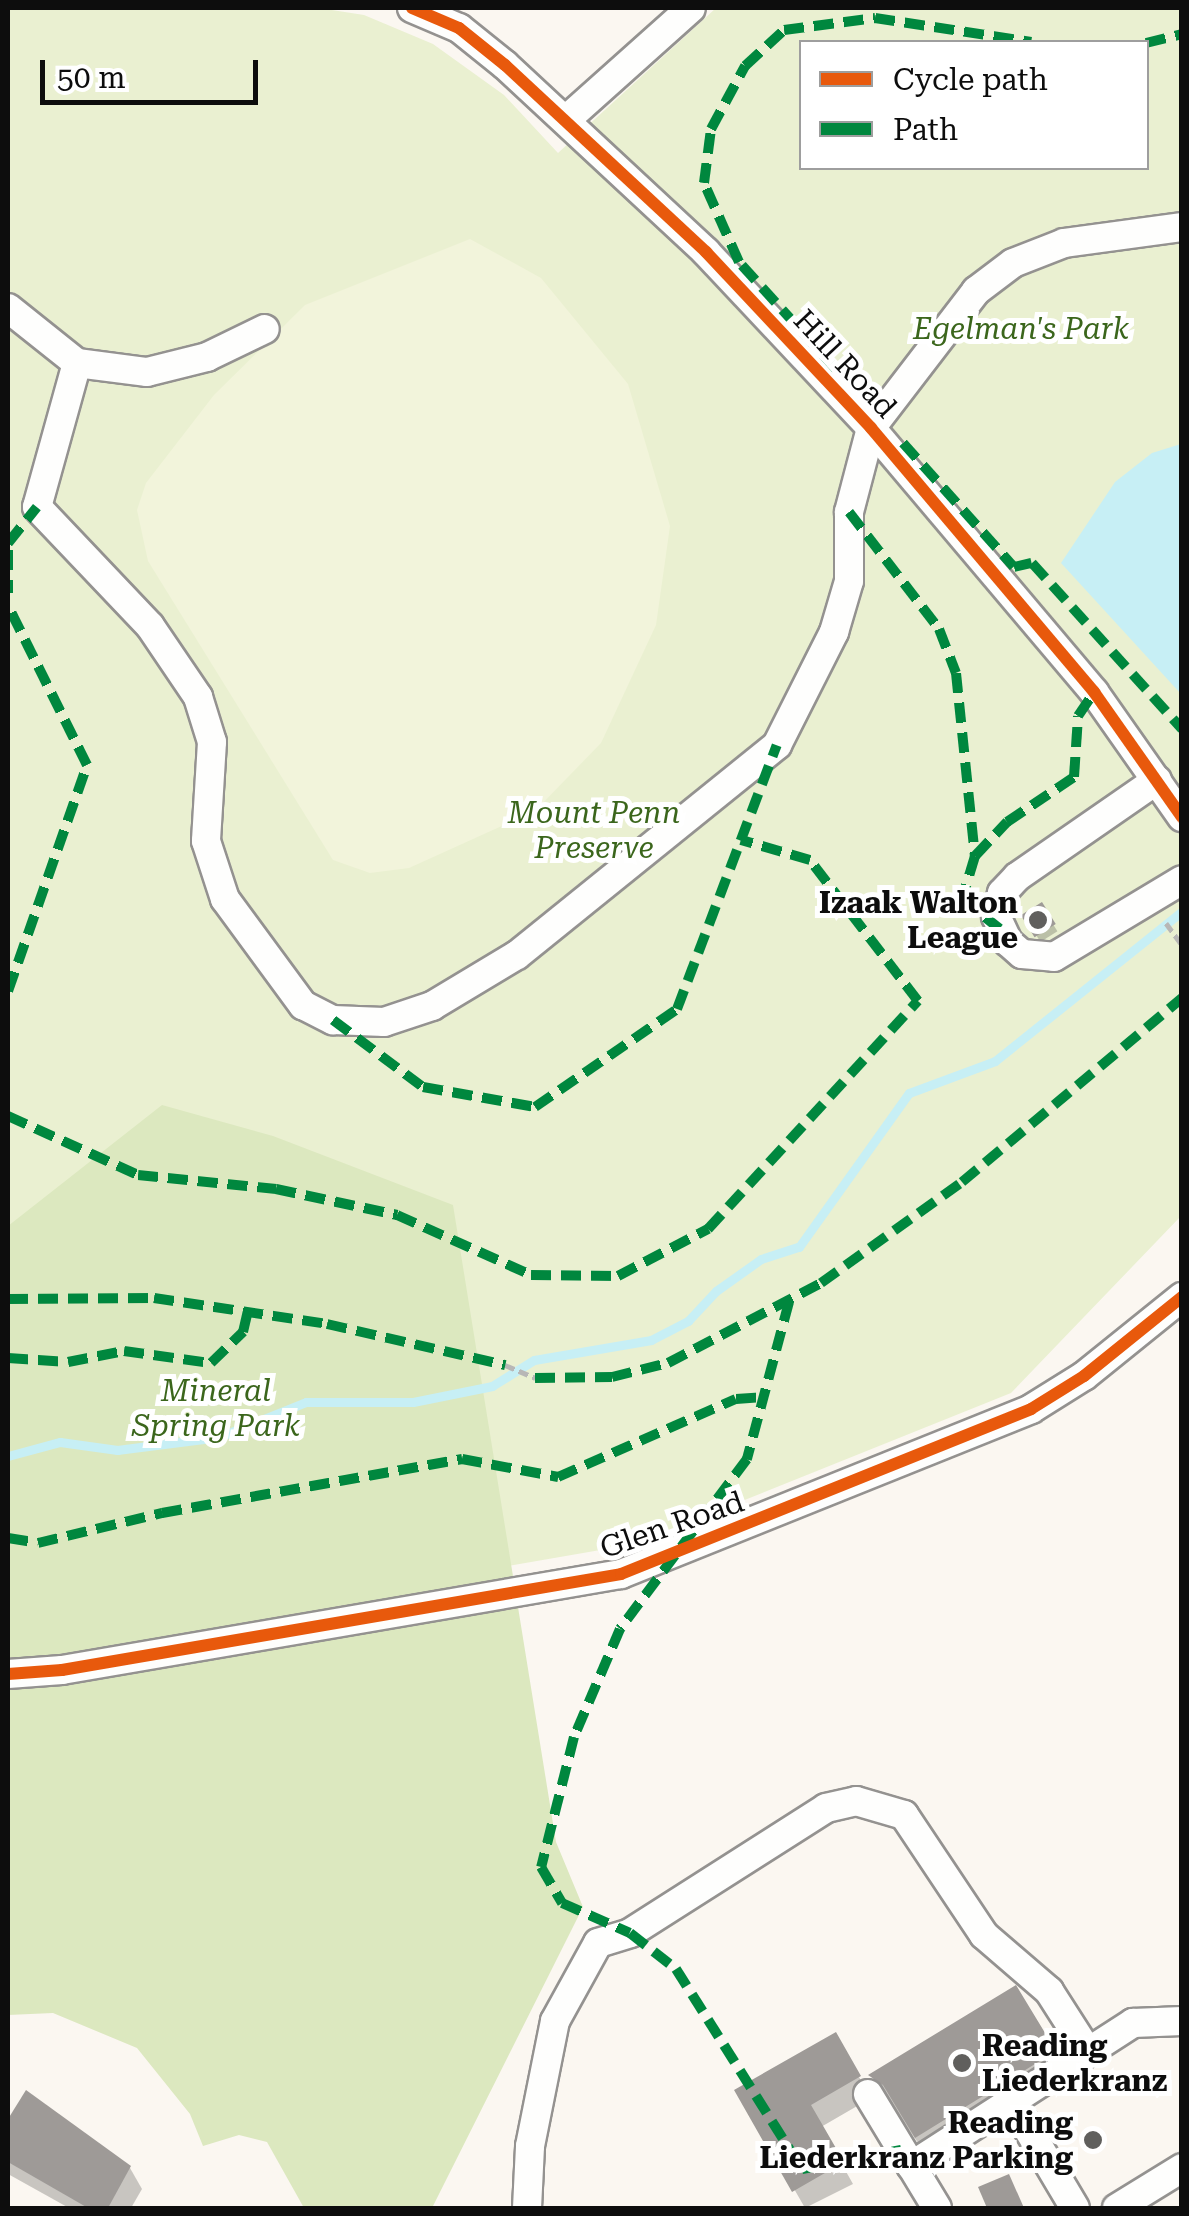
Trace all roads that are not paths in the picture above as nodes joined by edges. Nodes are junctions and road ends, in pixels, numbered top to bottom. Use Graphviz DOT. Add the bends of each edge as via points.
graph roads {
  1 [pos="412,8"];
  2 [pos="691,8"];
  3 [pos="567,119"];
  4 [pos="1182,227"];
  5 [pos="8,308"];
  6 [pos="265,329"];
  7 [pos="77,362"];
  8 [pos="871,428"];
  9 [pos="1157,780"];
  10 [pos="1182,817"];
  11 [pos="1182,880"];
  12 [pos="1182,1297"];
  13 [pos="8,1674"];
  14 [pos="1182,2021"];
  15 [pos="1088,2052"];
  16 [pos="868,2094"];
  17 [pos="1012,2102"];
  18 [pos="912,2166"];
  19 [pos="1182,2168"];
  20 [pos="528,2208"];
  21 [pos="936,2208"];
  22 [pos="1074,2208"];
  23 [pos="1117,2208"];
  1 -- 3 [label="street, Hill Road" via="460,28"];
  2 -- 3 [label="street"];
  3 -- 8 [label="street, Hill Road" via="694,239"];
  4 -- 8 [label="street" via="1064,243 1013,264 976,290 933,339"];
  5 -- 7 [label="street"];
  6 -- 7 [label="street" via="207,357 147,372"];
  7 -- 8 [label="street" via="38,507 150,626 198,697 212,742 210,867 303,1005 334,1020 384,1022 432,1006 516,955 777,745 834,632 849,582 848,512"];
  8 -- 9 [label="street, Hill Road" via="1094,692"];
  9 -- 10 [label="street, Hill Road"];
  9 -- 11 [label="street" via="1017,876 1002,892 996,916 1022,954 1054,957"];
  12 -- 13 [label="street, Glen Road" via="1084,1376 1031,1409 622,1574"];
  14 -- 15 [label="street" via="1132,2023"];
  15 -- 17 [label="street"];
  15 -- 20 [label="street" via="1049,1991 984,1934 904,1815 856,1801 826,1808 630,1933 598,1943 555,2021 530,2146"];
  16 -- 18 [label="street"];
  17 -- 18 [label="street"];
  17 -- 22 [label="street"];
  18 -- 21 [label="street"];
  19 -- 23 [label="street"];
}
